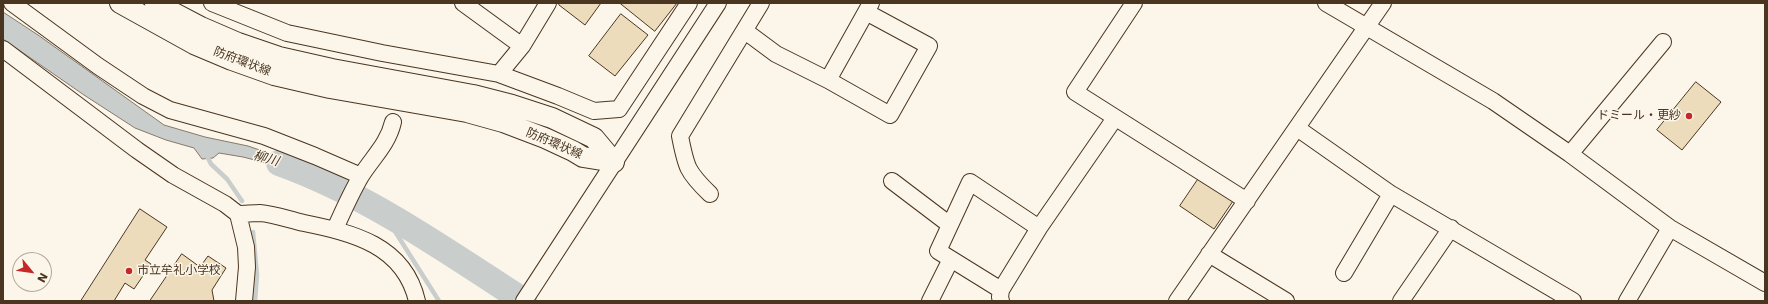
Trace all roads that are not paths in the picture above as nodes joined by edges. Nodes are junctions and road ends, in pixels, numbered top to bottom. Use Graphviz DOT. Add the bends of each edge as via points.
graph roads {
  1 [pos="12,3"];
  2 [pos="120,3"];
  3 [pos="155,3"];
  4 [pos="212,3"];
  5 [pos="463,3"];
  6 [pos="548,3"];
  7 [pos="689,3"];
  8 [pos="718,3"];
  9 [pos="761,3"];
  10 [pos="1134,3"];
  11 [pos="1326,3"];
  12 [pos="1383,3"];
  13 [pos="869,7"];
  14 [pos="1367,26"];
  15 [pos="745,31"];
  16 [pos="1663,42"];
  17 [pos="522,46"];
  18 [pos="3,49"];
  19 [pos="499,74"];
  20 [pos="828,80"];
  21 [pos="1115,118"];
  22 [pos="393,122"];
  23 [pos="1297,128"];
  24 [pos="1570,154"];
  25 [pos="614,162"];
  26 [pos="360,179"];
  27 [pos="892,181"];
  28 [pos="710,194"];
  29 [pos="1391,194"];
  30 [pos="1247,201"];
  31 [pos="238,214"];
  32 [pos="950,225"];
  33 [pos="1039,228"];
  34 [pos="1451,228"];
  35 [pos="1670,228"];
  36 [pos="335,229"];
  37 [pos="1209,254"];
  38 [pos="951,259"];
  39 [pos="1344,273"];
  40 [pos="1765,282"];
  41 [pos="528,295"];
  42 [pos="1001,295"];
  43 [pos="244,301"];
  44 [pos="417,301"];
  45 [pos="930,301"];
  46 [pos="1176,301"];
  47 [pos="1286,301"];
  48 [pos="1401,301"];
  49 [pos="1573,301"];
  50 [pos="1627,301"];
  1 -- 26 [label="street" via="98,66 143,96 170,110 264,136 316,156"];
  2 -- 25 [label="main road, 防府環状線" via="194,44 274,75 330,88 467,112 545,138 583,157"];
  3 -- 25 [label="main road, 防府環状線" via="220,35 279,57 512,104 594,138"];
  4 -- 19 [label="street" via="287,33"];
  5 -- 17 [label="street"];
  6 -- 17 [label="street"];
  7 -- 19 [label="street" via="619,109 594,111"];
  8 -- 25 [label="street"];
  9 -- 15 [label="street"];
  10 -- 21 [label="street" via="1075,92"];
  11 -- 14 [label="street"];
  12 -- 14 [label="street"];
  13 -- 20 [label="street"];
  13 -- 20 [label="street" via="929,46 890,115"];
  14 -- 23 [label="street"];
  14 -- 24 [label="street" via="1493,101"];
  15 -- 20 [label="street" via="776,54"];
  15 -- 28 [label="street" via="680,136 685,164 695,180"];
  16 -- 24 [label="street"];
  17 -- 19 [label="street"];
  18 -- 31 [label="street" via="137,150"];
  21 -- 30 [label="street"];
  21 -- 33 [label="street"];
  22 -- 26 [label="street" via="390,134"];
  23 -- 29 [label="street"];
  23 -- 30 [label="street"];
  24 -- 35 [label="street"];
  25 -- 41 [label="street"];
  26 -- 36 [label="street" via="344,206"];
  27 -- 32 [label="street"];
  29 -- 34 [label="street"];
  29 -- 39 [label="street"];
  30 -- 37 [label="street"];
  31 -- 36 [label="street" via="260,213"];
  31 -- 43 [label="street" via="246,247"];
  32 -- 33 [label="street" via="970,182"];
  32 -- 38 [label="street" via="938,251"];
  33 -- 42 [label="street"];
  34 -- 48 [label="street"];
  34 -- 49 [label="street"];
  35 -- 40 [label="street"];
  35 -- 50 [label="street"];
  36 -- 44 [label="street" via="369,242 392,257 408,276"];
  37 -- 46 [label="street"];
  37 -- 47 [label="street"];
  38 -- 42 [label="street"];
  38 -- 45 [label="street"];
}
